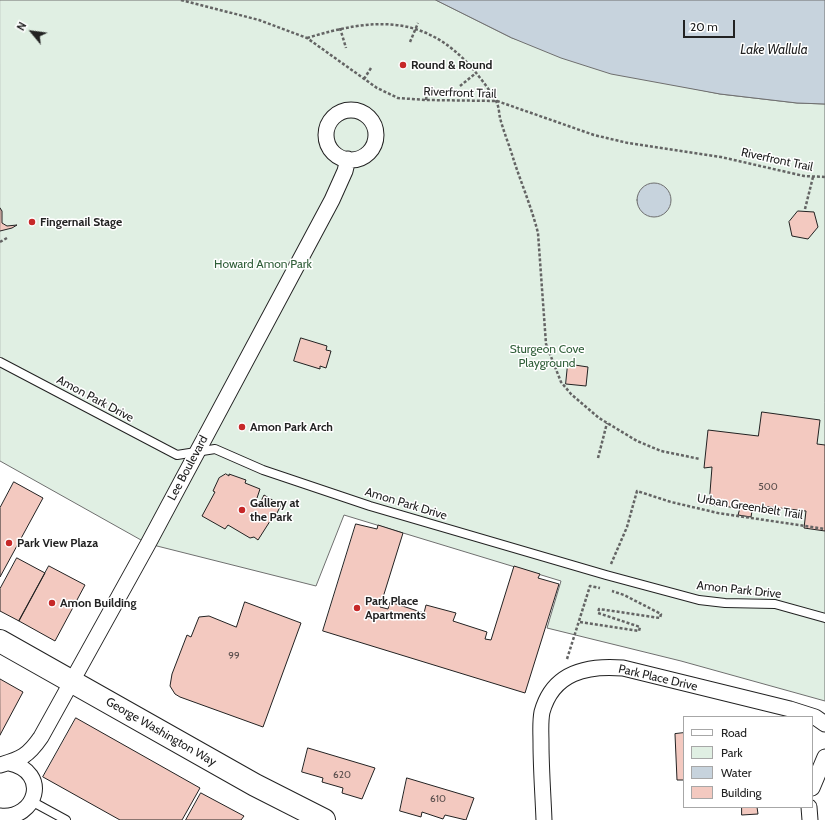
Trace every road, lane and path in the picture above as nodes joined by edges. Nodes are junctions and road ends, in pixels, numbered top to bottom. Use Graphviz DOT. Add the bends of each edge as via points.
graph roads {
  1 [pos="181,0"];
  2 [pos="418,22"];
  3 [pos="340,28"];
  4 [pos="415,29"];
  5 [pos="307,38"];
  6 [pos="410,42"];
  7 [pos="346,48"];
  8 [pos="371,68"];
  9 [pos="476,73"];
  10 [pos="364,79"];
  11 [pos="460,86"];
  12 [pos="428,87"];
  13 [pos="426,100"];
  14 [pos="497,101"];
  15 [pos="348,159"];
  16 [pos="813,177"];
  17 [pos="825,177"];
  18 [pos="805,209"];
  19 [pos="7,238"];
  20 [pos="0,242"];
  21 [pos="0,362"];
  22 [pos="607,423"];
  23 [pos="197,452"];
  24 [pos="598,458"];
  25 [pos="700,459"];
  26 [pos="825,529"];
  27 [pos="609,575"];
  28 [pos="825,618"];
  29 [pos="580,622"];
  30 [pos="0,641"];
  31 [pos="566,662"];
  32 [pos="72,681"];
  33 [pos="812,716"];
  34 [pos="813,716"];
  35 [pos="825,724"];
  36 [pos="825,757"];
  37 [pos="5,764"];
  38 [pos="813,786"];
  39 [pos="33,802"];
  40 [pos="809,808"];
  41 [pos="5,818"];
  42 [pos="66,820"];
  43 [pos="324,820"];
  44 [pos="544,820"];
  45 [pos="810,820"];
  1 -- 5 [label="path, Riverfront Trail" via="258,20"];
  2 -- 4 [label="path"];
  3 -- 4 [label="path" via="378,23"];
  3 -- 5 [label="path"];
  3 -- 7 [label="path"];
  4 -- 6 [label="path"];
  4 -- 9 [label="path" via="451,48"];
  5 -- 10 [label="path, Riverfront Trail"];
  8 -- 10 [label="path"];
  9 -- 11 [label="path"];
  9 -- 14 [label="path"];
  10 -- 13 [label="path, Riverfront Trail" via="398,98"];
  12 -- 13 [label="path"];
  13 -- 14 [label="path, Riverfront Trail"];
  14 -- 16 [label="path, Riverfront Trail" via="594,135 628,143 721,157"];
  14 -- 22 [label="path" via="504,132 538,233 546,344 550,357 561,382 571,394"];
  15 -- 23 [label="street, Lee Boulevard" via="332,200"];
  16 -- 17 [label="path, Riverfront Trail"];
  16 -- 18 [label="path"];
  19 -- 20 [label="path"];
  21 -- 23 [label="lane, Amon Park Drive" via="172,453 182,455"];
  22 -- 24 [label="path"];
  22 -- 25 [label="path" via="651,448"];
  23 -- 27 [label="lane, Amon Park Drive" via="217,450 263,470 370,506"];
  23 -- 32 [label="street, Lee Boulevard"];
  26 -- 27 [label="path, Urban Greenbelt Trail" via="718,513 637,491"];
  27 -- 28 [label="lane, Amon Park Drive" via="708,601 775,604"];
  29 -- 29 [label="path" via="590,586 624,595 661,614 660,618 599,609 598,613 640,627 639,631"];
  29 -- 31 [label="path"];
  30 -- 32 [label="main road, George Washington Way"];
  32 -- 37 [label="street, Lee Boulevard" via="35,745 23,757"];
  32 -- 43 [label="main road, George Washington Way" via="243,779"];
  33 -- 44 [label="street, Park Place Drive" via="623,668 604,666 584,669 561,683 552,693 542,713"];
  34 -- 35 [label="street, Park Place Drive"];
  36 -- 38 [label="street"];
  37 -- 39 [label="street, Lee Boulevard" via="18,765 31,776 35,784"];
  39 -- 41 [label="street" via="24,813"];
  39 -- 42 [label="lane"];
  40 -- 45 [label="street"];
}
